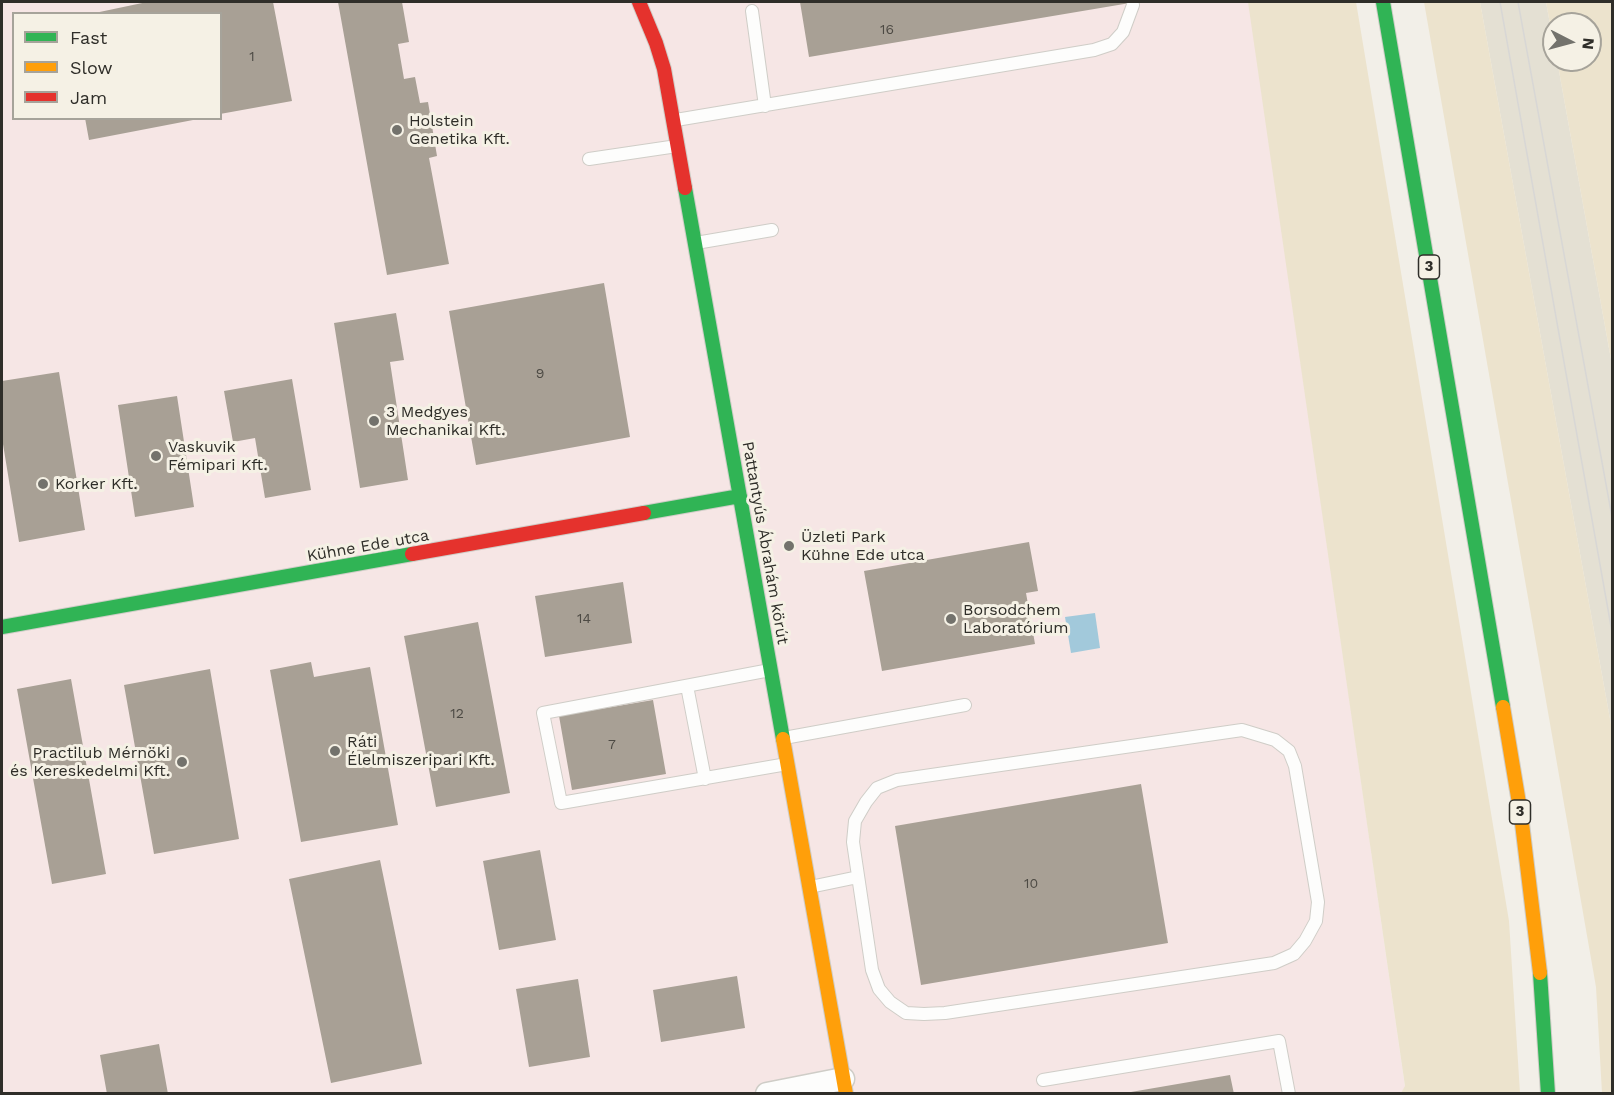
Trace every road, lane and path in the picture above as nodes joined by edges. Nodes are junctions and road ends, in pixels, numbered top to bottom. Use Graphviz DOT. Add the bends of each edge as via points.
graph roads {
  1 [pos="639,2"];
  2 [pos="1383,2"];
  3 [pos="1133,5"];
  4 [pos="752,11"];
  5 [pos="765,106"];
  6 [pos="674,120"];
  7 [pos="678,146"];
  8 [pos="589,159"];
  9 [pos="772,230"];
  10 [pos="695,243"];
  11 [pos="740,496"];
  12 [pos="2,627"];
  13 [pos="771,670"];
  14 [pos="687,686"];
  15 [pos="965,705"];
  16 [pos="783,738"];
  17 [pos="788,764"];
  18 [pos="705,779"];
  19 [pos="858,877"];
  20 [pos="810,887"];
  21 [pos="1043,1080"];
  22 [pos="845,1086"];
  23 [pos="766,1094"];
  24 [pos="1289,1094"];
  25 [pos="1548,1094"];
  1 -- 6 [label="street, Pattantyús Ábrahám körút" via="662,60"];
  2 -- 25 [label="street, 3" via="1521,815 1542,989"];
  3 -- 5 [label="lane" via="1123,32 1112,44 1094,50"];
  4 -- 5 [label="lane"];
  5 -- 6 [label="lane"];
  6 -- 7 [label="street, Pattantyús Ábrahám körút"];
  7 -- 8 [label="lane"];
  7 -- 10 [label="street, Pattantyús Ábrahám körút"];
  9 -- 10 [label="lane"];
  10 -- 11 [label="street, Pattantyús Ábrahám körút"];
  11 -- 12 [label="street, Kühne Ede utca"];
  11 -- 13 [label="street, Pattantyús Ábrahám körút"];
  13 -- 14 [label="lane"];
  13 -- 16 [label="street, Pattantyús Ábrahám körút"];
  14 -- 18 [label="lane"];
  14 -- 18 [label="lane" via="543,713 561,803"];
  15 -- 16 [label="lane"];
  16 -- 17 [label="street, Pattantyús Ábrahám körút"];
  17 -- 18 [label="lane"];
  17 -- 20 [label="street, Pattantyús Ábrahám körút"];
  19 -- 19 [label="lane" via="872,970 879,989 906,1013 924,1014 1274,963 1294,954 1305,941 1316,921 1318,902 1295,766 1289,751 1275,740 1242,730 897,780 877,788 855,821 853,842"];
  19 -- 20 [label="lane"];
  20 -- 22 [label="street, Pattantyús Ábrahám körút"];
  21 -- 24 [label="lane" via="1279,1041"];
  22 -- 23 [label="street"];
}
